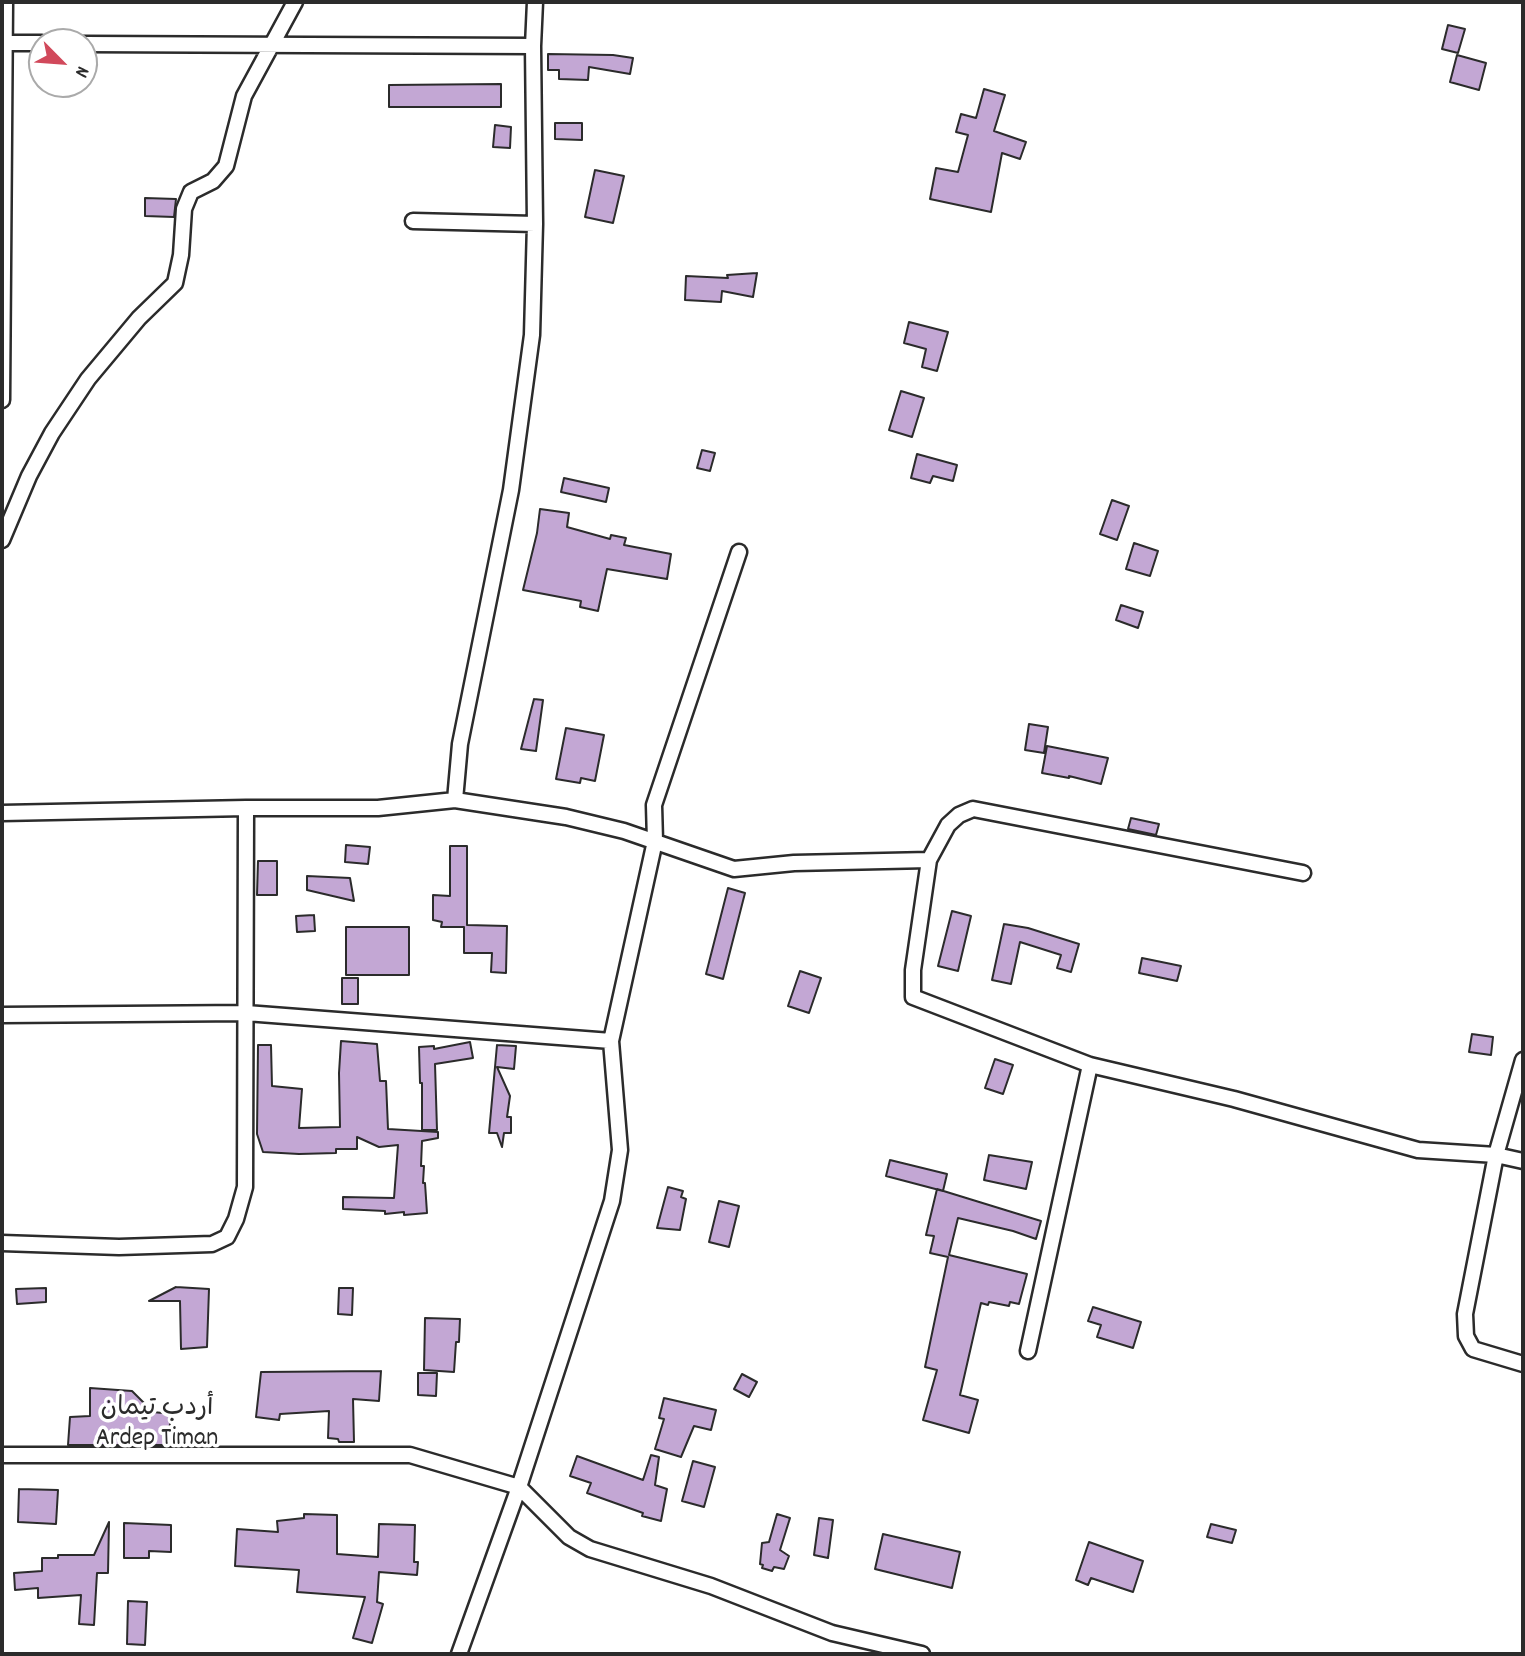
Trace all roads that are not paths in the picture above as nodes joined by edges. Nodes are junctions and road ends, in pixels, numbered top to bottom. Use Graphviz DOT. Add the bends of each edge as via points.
graph roads {
  1 [pos="5,2"];
  2 [pos="295,2"];
  3 [pos="535,2"];
  4 [pos="3,43"];
  5 [pos="28,43"];
  6 [pos="98,44"];
  7 [pos="272,45"];
  8 [pos="533,46"];
  9 [pos="413,221"];
  10 [pos="536,224"];
  11 [pos="2,400"];
  12 [pos="2,540"];
  13 [pos="739,552"];
  14 [pos="455,800"];
  15 [pos="246,808"];
  16 [pos="2,813"];
  17 [pos="655,841"];
  18 [pos="929,860"];
  19 [pos="1303,873"];
  20 [pos="246,1013"];
  21 [pos="2,1015"];
  22 [pos="611,1041"];
  23 [pos="1523,1060"];
  24 [pos="1090,1065"];
  25 [pos="1496,1155"];
  26 [pos="1523,1161"];
  27 [pos="2,1243"];
  28 [pos="1028,1351"];
  29 [pos="1523,1364"];
  30 [pos="2,1455"];
  31 [pos="519,1487"];
  32 [pos="459,1654"];
  33 [pos="922,1654"];
  1 -- 4 [label="street"];
  2 -- 7 [label="street"];
  3 -- 8 [label="street"];
  4 -- 5 [label="street"];
  4 -- 11 [label="street"];
  6 -- 7 [label="street"];
  7 -- 8 [label="street"];
  7 -- 12 [label="street" via="244,96 226,166 213,181 191,192 184,209 175,283 88,379 29,476"];
  8 -- 10 [label="street"];
  9 -- 10 [label="street"];
  10 -- 14 [label="street" via="532,335 511,490 460,744"];
  13 -- 17 [label="street" via="654,805"];
  14 -- 15 [label="street" via="377,808"];
  14 -- 17 [label="street" via="566,817"];
  15 -- 16 [label="street"];
  15 -- 20 [label="street"];
  17 -- 18 [label="street" via="734,869"];
  17 -- 22 [label="street"];
  18 -- 19 [label="street" via="947,825 973,809"];
  18 -- 24 [label="street" via="913,997"];
  20 -- 21 [label="street"];
  20 -- 22 [label="street"];
  20 -- 27 [label="street" via="245,1187 227,1237 212,1244 132,1247"];
  22 -- 31 [label="street" via="620,1150 612,1201"];
  23 -- 25 [label="street"];
  24 -- 25 [label="street" via="1418,1150"];
  24 -- 28 [label="street"];
  25 -- 26 [label="street"];
  25 -- 29 [label="street" via="1465,1314 1466,1336 1473,1349"];
  30 -- 31 [label="street" via="410,1455"];
  31 -- 32 [label="street"];
  31 -- 33 [label="street" via="569,1537 590,1549 711,1586 832,1633"];
}
